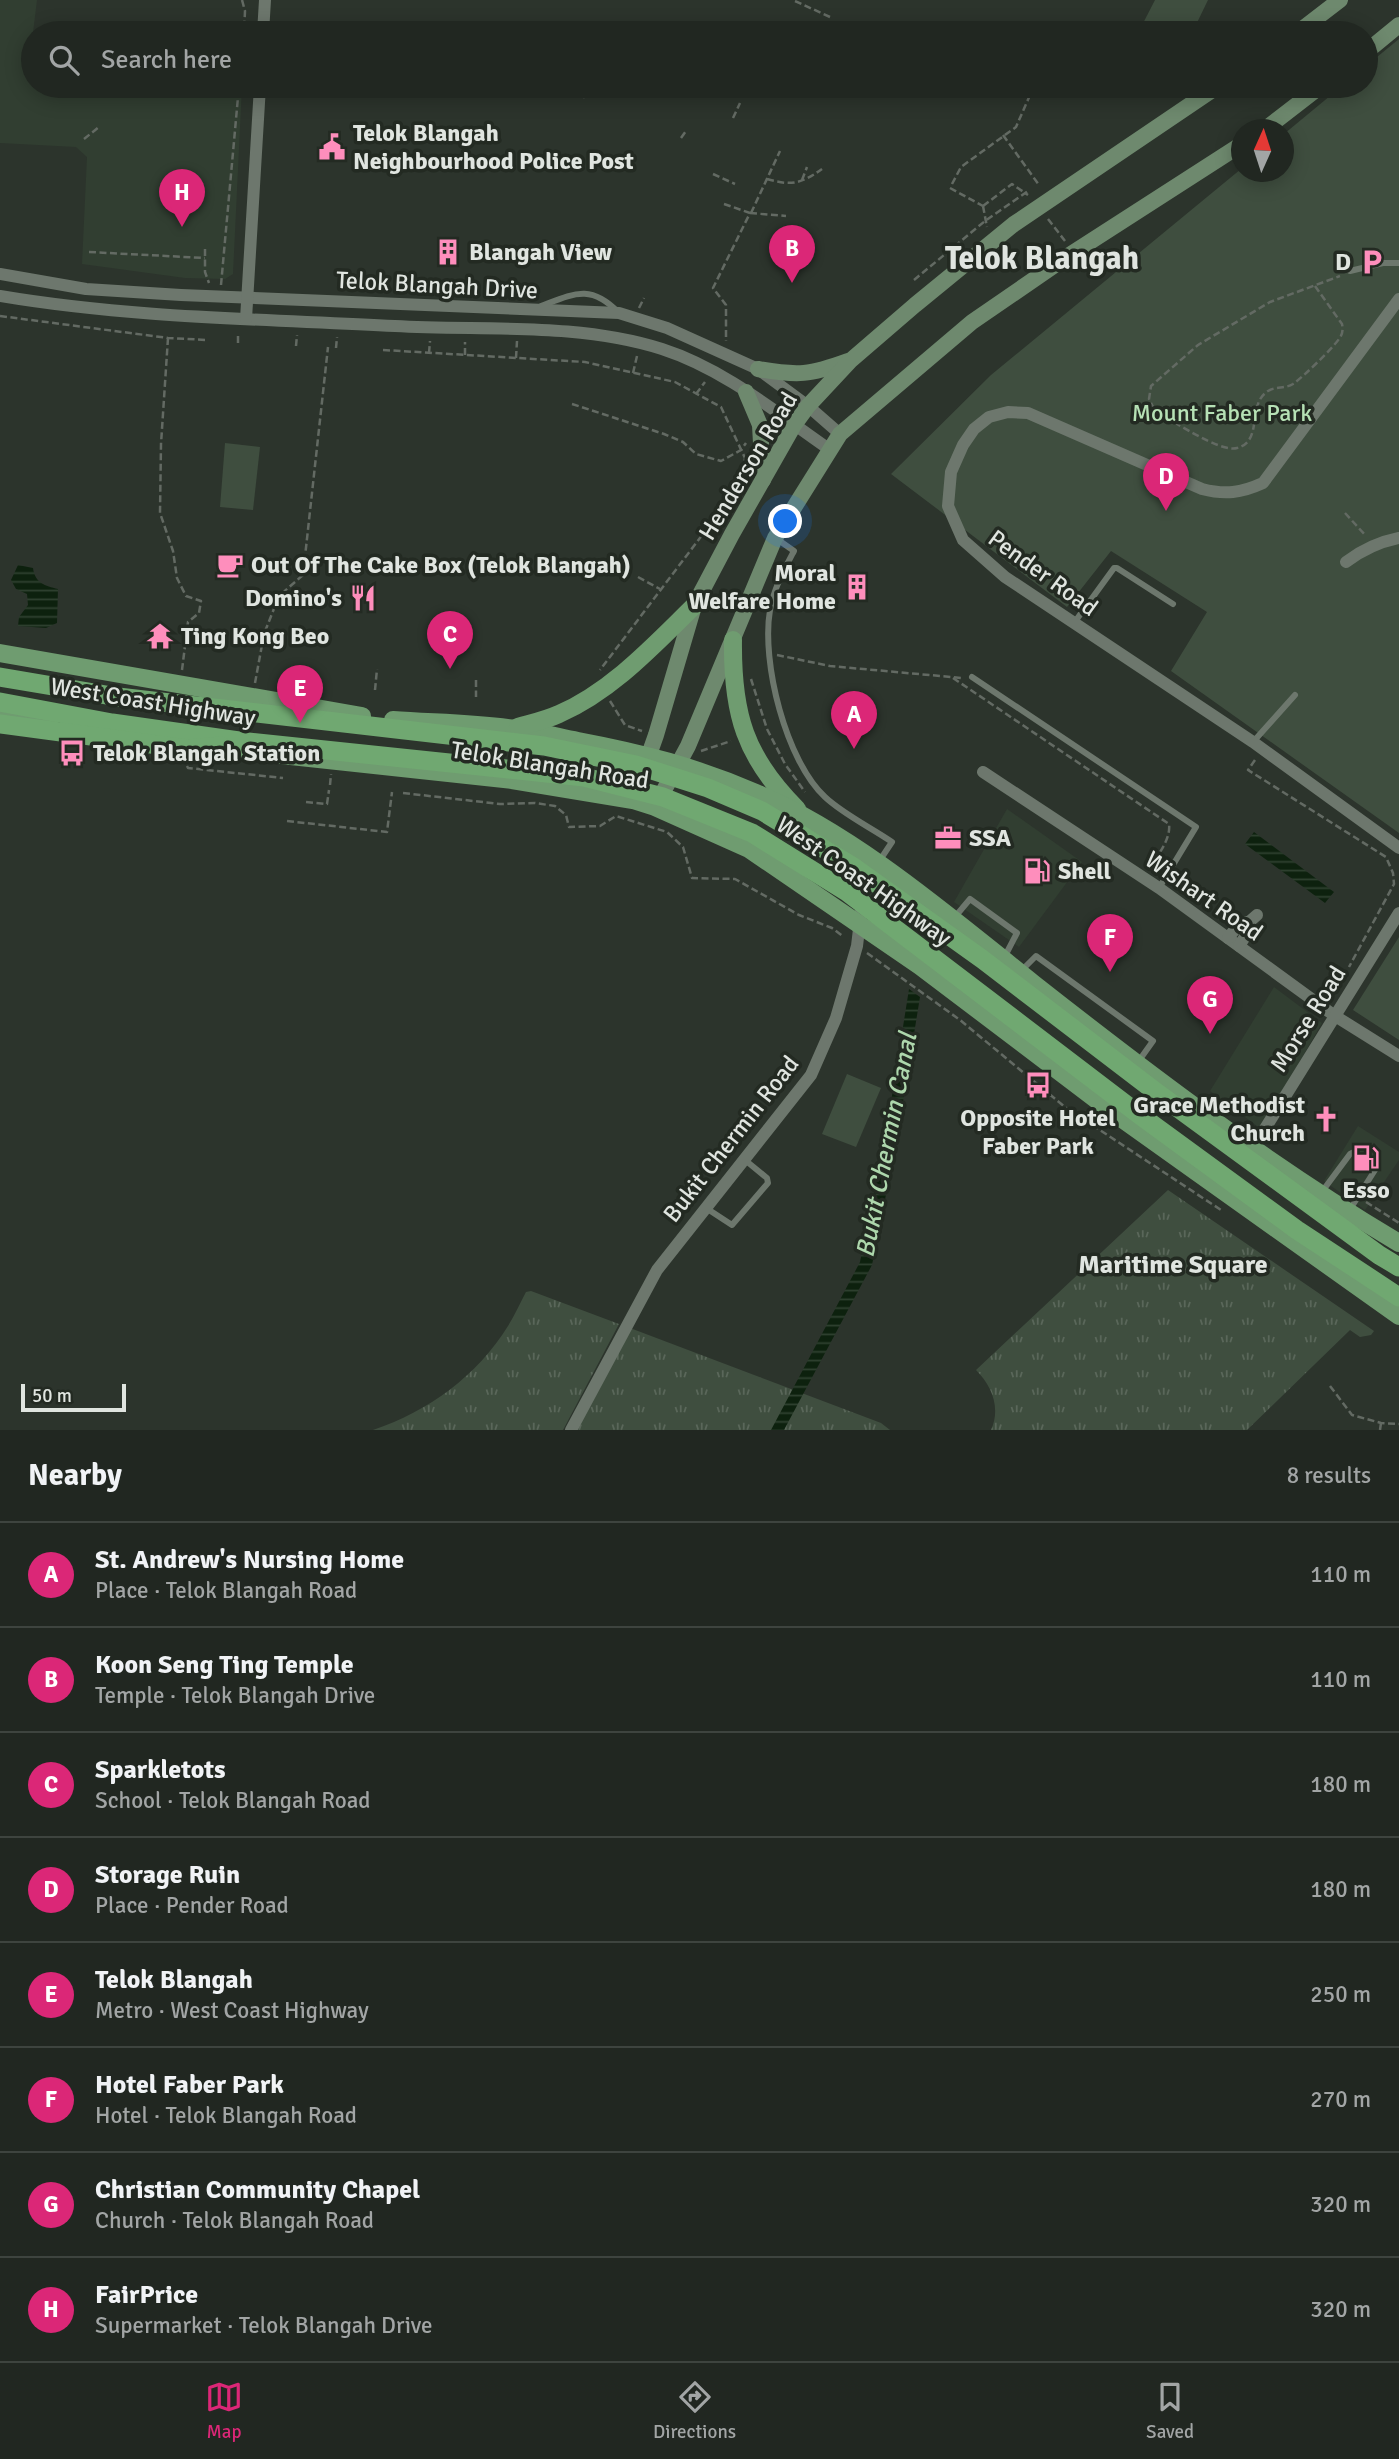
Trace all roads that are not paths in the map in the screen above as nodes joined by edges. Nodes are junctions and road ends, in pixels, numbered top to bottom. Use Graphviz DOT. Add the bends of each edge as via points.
graph roads {
  1 [pos="265,0"];
  2 [pos="1340,0"];
  3 [pos="264,21"];
  4 [pos="1313,21"];
  5 [pos="1399,25"];
  6 [pos="1378,42"];
  7 [pos="259,98"];
  8 [pos="1200,98"];
  9 [pos="1305,98"];
  10 [pos="1278,119"];
  11 [pos="1231,151"];
  12 [pos="1399,263"];
  13 [pos="1350,271"];
  14 [pos="0,274"];
  15 [pos="0,296"];
  16 [pos="247,298"];
  17 [pos="1399,299"];
  18 [pos="529,311"];
  19 [pos="619,313"];
  20 [pos="246,319"];
  21 [pos="850,361"];
  22 [pos="758,369"];
  23 [pos="746,392"];
  24 [pos="808,406"];
  25 [pos="794,425"];
  26 [pos="840,433"];
  27 [pos="829,449"];
  28 [pos="763,480"];
  29 [pos="775,538"];
  30 [pos="1399,538"];
  31 [pos="1346,562"];
  32 [pos="1173,604"];
  33 [pos="695,606"];
  34 [pos="1074,623"];
  35 [pos="733,640"];
  36 [pos="0,653"];
  37 [pos="0,677"];
  38 [pos="972,677"];
  39 [pos="1295,695"];
  40 [pos="0,702"];
  41 [pos="0,713"];
  42 [pos="385,719"];
  43 [pos="0,724"];
  44 [pos="515,729"];
  45 [pos="239,741"];
  46 [pos="1258,746"];
  47 [pos="649,755"];
  48 [pos="679,763"];
  49 [pos="390,766"];
  50 [pos="983,772"];
  51 [pos="633,800"];
  52 [pos="655,807"];
  53 [pos="807,819"];
  54 [pos="1399,849"];
  55 [pos="861,853"];
  56 [pos="877,864"];
  57 [pos="1159,888"];
  58 [pos="1399,913"];
  59 [pos="953,920"];
  60 [pos="860,924"];
  61 [pos="1228,938"];
  62 [pos="1239,946"];
  63 [pos="1004,959"];
  64 [pos="1019,972"];
  65 [pos="1335,1016"];
  66 [pos="1399,1056"];
  67 [pos="1138,1063"];
  68 [pos="1150,1137"];
  69 [pos="1253,1148"];
  70 [pos="1356,1151"];
  71 [pos="743,1159"];
  72 [pos="1375,1164"];
  73 [pos="1320,1195"];
  74 [pos="706,1208"];
  75 [pos="1348,1213"];
  76 [pos="1399,1243"];
  77 [pos="1399,1267"];
  78 [pos="1399,1283"];
  79 [pos="1399,1297"];
  80 [pos="1399,1316"];
  81 [pos="571,1430"];
  1 -- 3 [label="street"];
  2 -- 4 [label="main road"];
  5 -- 6 [label="main road"];
  7 -- 16 [label="street"];
  8 -- 21 [label="main road, Henderson Road" via="1037,207"];
  9 -- 10 [label="main road"];
  11 -- 26 [label="main road" via="991,309"];
  12 -- 13 [label="lane"];
  14 -- 16 [label="street, Telok Blangah Drive" via="86,289"];
  15 -- 20 [label="street, Telok Blangah Drive" via="80,309"];
  16 -- 18 [label="street, Telok Blangah Drive"];
  16 -- 20 [label="street"];
  17 -- 34 [label="street, Pender Road" via="1263,483 1244,492 1222,494 1202,489 1028,413 989,417 974,429 951,472 948,506 963,540 1005,577"];
  18 -- 19 [label="street, Telok Blangah Drive"];
  18 -- 19 [label="lane" via="580,294 599,295"];
  19 -- 22 [label="street, Telok Blangah Drive" via="667,328"];
  20 -- 23 [label="street, Telok Blangah Drive" via="588,332 662,349"];
  21 -- 22 [label="main road" via="801,375"];
  21 -- 24 [label="main road, Henderson Road"];
  22 -- 24 [label="street, Telok Blangah Drive"];
  23 -- 25 [label="street, Telok Blangah Drive"];
  23 -- 28 [label="main road" via="760,425"];
  24 -- 25 [label="main road, Henderson Road"];
  24 -- 26 [label="street, Telok Blangah Drive"];
  25 -- 27 [label="street, Telok Blangah Drive"];
  25 -- 28 [label="main road, Henderson Road"];
  26 -- 27 [label="main road"];
  27 -- 29 [label="main road"];
  28 -- 33 [label="main road, Henderson Road"];
  29 -- 35 [label="main road"];
  29 -- 56 [label="lane" via="794,551 776,585 769,639 780,709 792,749 805,775 825,798 892,842"];
  30 -- 31 [label="street"];
  32 -- 34 [label="lane" via="1114,568"];
  33 -- 44 [label="main road" via="602,689 560,714"];
  33 -- 47 [label="main road, Henderson Road"];
  34 -- 46 [label="street, Pender Road"];
  35 -- 48 [label="main road"];
  35 -- 53 [label="main road" via="734,684 746,737 765,773"];
  36 -- 42 [label="main road, Telok Blangah Road"];
  37 -- 77 [label="highway, West Coast Highway" via="144,701 544,746 636,765 730,797 762,811 852,866"];
  38 -- 57 [label="lane" via="1196,827"];
  39 -- 46 [label="lane"];
  40 -- 45 [label="highway, West Coast Highway"];
  41 -- 49 [label="main road, Telok Blangah Road" via="178,744"];
  42 -- 44 [label="main road, Telok Blangah Road"];
  42 -- 49 [label="main road" via="400,741 399,755"];
  43 -- 45 [label="highway" via="188,749"];
  44 -- 47 [label="main road, Telok Blangah Road"];
  45 -- 79 [label="highway, West Coast Highway" via="596,779 663,796 752,833 847,892 1152,1124 1297,1230"];
  46 -- 54 [label="street, Pender Road"];
  47 -- 48 [label="main road, Telok Blangah Road"];
  47 -- 51 [label="main road, Henderson Road"];
  48 -- 52 [label="main road"];
  48 -- 53 [label="main road, Telok Blangah Road" via="760,794"];
  49 -- 51 [label="main road, Telok Blangah Road"];
  50 -- 57 [label="street, Wishart Road"];
  51 -- 52 [label="main road, Telok Blangah Road"];
  52 -- 60 [label="main road, Telok Blangah Road" via="749,849"];
  53 -- 55 [label="main road, Telok Blangah Road"];
  55 -- 56 [label="main road, Telok Blangah Road"];
  55 -- 60 [label="street, Bukit Chermin Road" via="866,880"];
  56 -- 59 [label="main road, Telok Blangah Road"];
  57 -- 61 [label="street, Wishart Road"];
  58 -- 65 [label="street, Morse Road"];
  59 -- 63 [label="main road, Telok Blangah Road"];
  59 -- 63 [label="lane" via="970,900 1017,933"];
  60 -- 68 [label="main road, Telok Blangah Road"];
  60 -- 71 [label="street, Bukit Chermin Road" via="836,1018 811,1075"];
  61 -- 62 [label="street, Wishart Road"];
  61 -- 62 [label="street" via="1241,922 1253,918"];
  62 -- 65 [label="street, Wishart Road"];
  63 -- 64 [label="main road, Telok Blangah Road"];
  64 -- 67 [label="main road, Telok Blangah Road"];
  64 -- 67 [label="lane" via="1036,956 1153,1041"];
  65 -- 66 [label="street, Wishart Road"];
  65 -- 69 [label="street, Morse Road"];
  67 -- 69 [label="main road, Telok Blangah Road"];
  68 -- 78 [label="highway"];
  68 -- 80 [label="main road, Telok Blangah Road"];
  69 -- 73 [label="main road, Telok Blangah Road"];
  70 -- 73 [label="lane"];
  71 -- 74 [label="street, Bukit Chermin Road"];
  71 -- 74 [label="lane" via="768,1182 732,1225"];
  72 -- 75 [label="lane"];
  73 -- 75 [label="main road, Telok Blangah Road"];
  74 -- 81 [label="street, Bukit Chermin Road" via="657,1270"];
  75 -- 76 [label="main road, Telok Blangah Road"];
}
